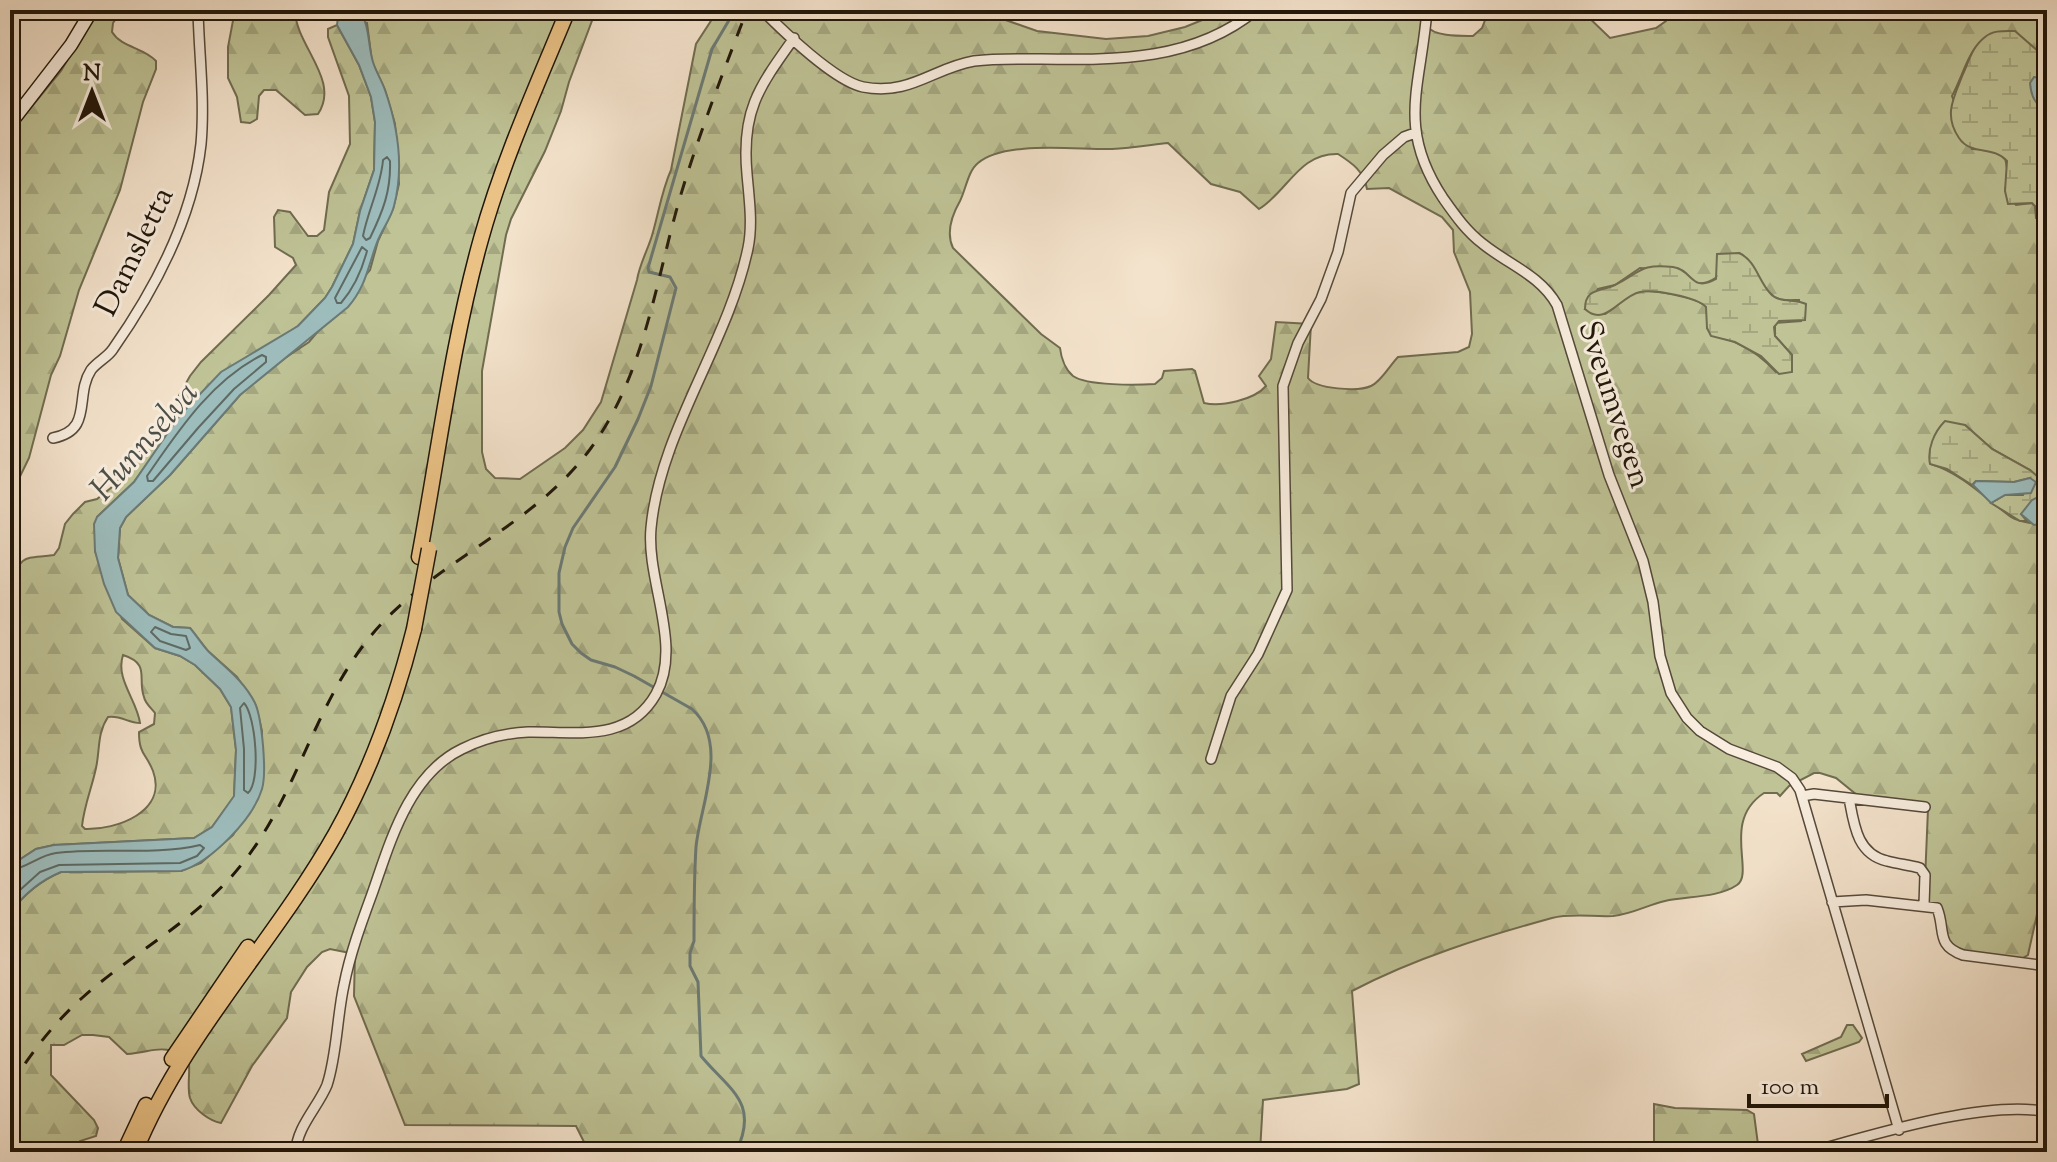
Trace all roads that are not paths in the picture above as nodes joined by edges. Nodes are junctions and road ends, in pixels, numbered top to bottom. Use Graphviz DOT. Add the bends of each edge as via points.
graph roads {
  1 [pos="92,10"];
  2 [pos="198,10"];
  3 [pos="568,10"];
  4 [pos="577,10"];
  5 [pos="762,10"];
  6 [pos="1256,10"];
  7 [pos="1427,10"];
  8 [pos="794,38"];
  9 [pos="10,124"];
  10 [pos="1415,133"];
  11 [pos="53,438"];
  12 [pos="424,553"];
  13 [pos="409,632"];
  14 [pos="1211,759"];
  15 [pos="1802,796"];
  16 [pos="1849,798"];
  17 [pos="1925,807"];
  18 [pos="1832,902"];
  19 [pos="1924,905"];
  20 [pos="2047,966"];
  21 [pos="2047,1112"];
  22 [pos="1899,1130"];
  23 [pos="124,1152"];
  24 [pos="135,1152"];
  25 [pos="296,1152"];
  26 [pos="1811,1152"];
  1 -- 9 [label="main road"];
  2 -- 11 [label="street, Damsletta" via="201,143 192,192 158,274 111,352 91,371 75,428"];
  3 -- 12 [label="highway" via="482,235 452,359"];
  4 -- 12 [label="highway" via="488,250"];
  5 -- 8 [label="street"];
  6 -- 8 [label="street" via="1225,32 1189,47 1141,57 972,62 888,89 842,80"];
  7 -- 10 [label="street, Sveumvegen"];
  8 -- 25 [label="street" via="762,82 749,111 751,219 741,278 660,474 650,529 651,572 666,646 657,693 642,712 613,729 580,735 526,732 461,749 418,790 395,828 356,937 327,1085 297,1140"];
  10 -- 14 [label="street" via="1383,155 1351,193 1338,252 1283,386 1287,590 1258,654 1231,696"];
  10 -- 15 [label="street, Sveumvegen" via="1423,164 1458,220 1539,282 1557,305 1609,475 1643,561 1663,668 1676,702 1709,738 1777,767"];
  12 -- 13 [label="highway"];
  13 -- 23 [label="highway" via="363,761 327,831 184,1038"];
  13 -- 24 [label="highway" via="396,698 335,833 187,1052"];
  15 -- 16 [label="street"];
  15 -- 18 [label="street, Sveumvegen"];
  16 -- 17 [label="street"];
  16 -- 19 [label="street" via="1863,847 1885,861 1920,868 1925,875"];
  18 -- 19 [label="street"];
  18 -- 22 [label="street, Sveumvegen"];
  19 -- 20 [label="street" via="1937,908 1943,939 1953,951"];
  21 -- 22 [label="street" via="1997,1110"];
  22 -- 26 [label="street"];
}
